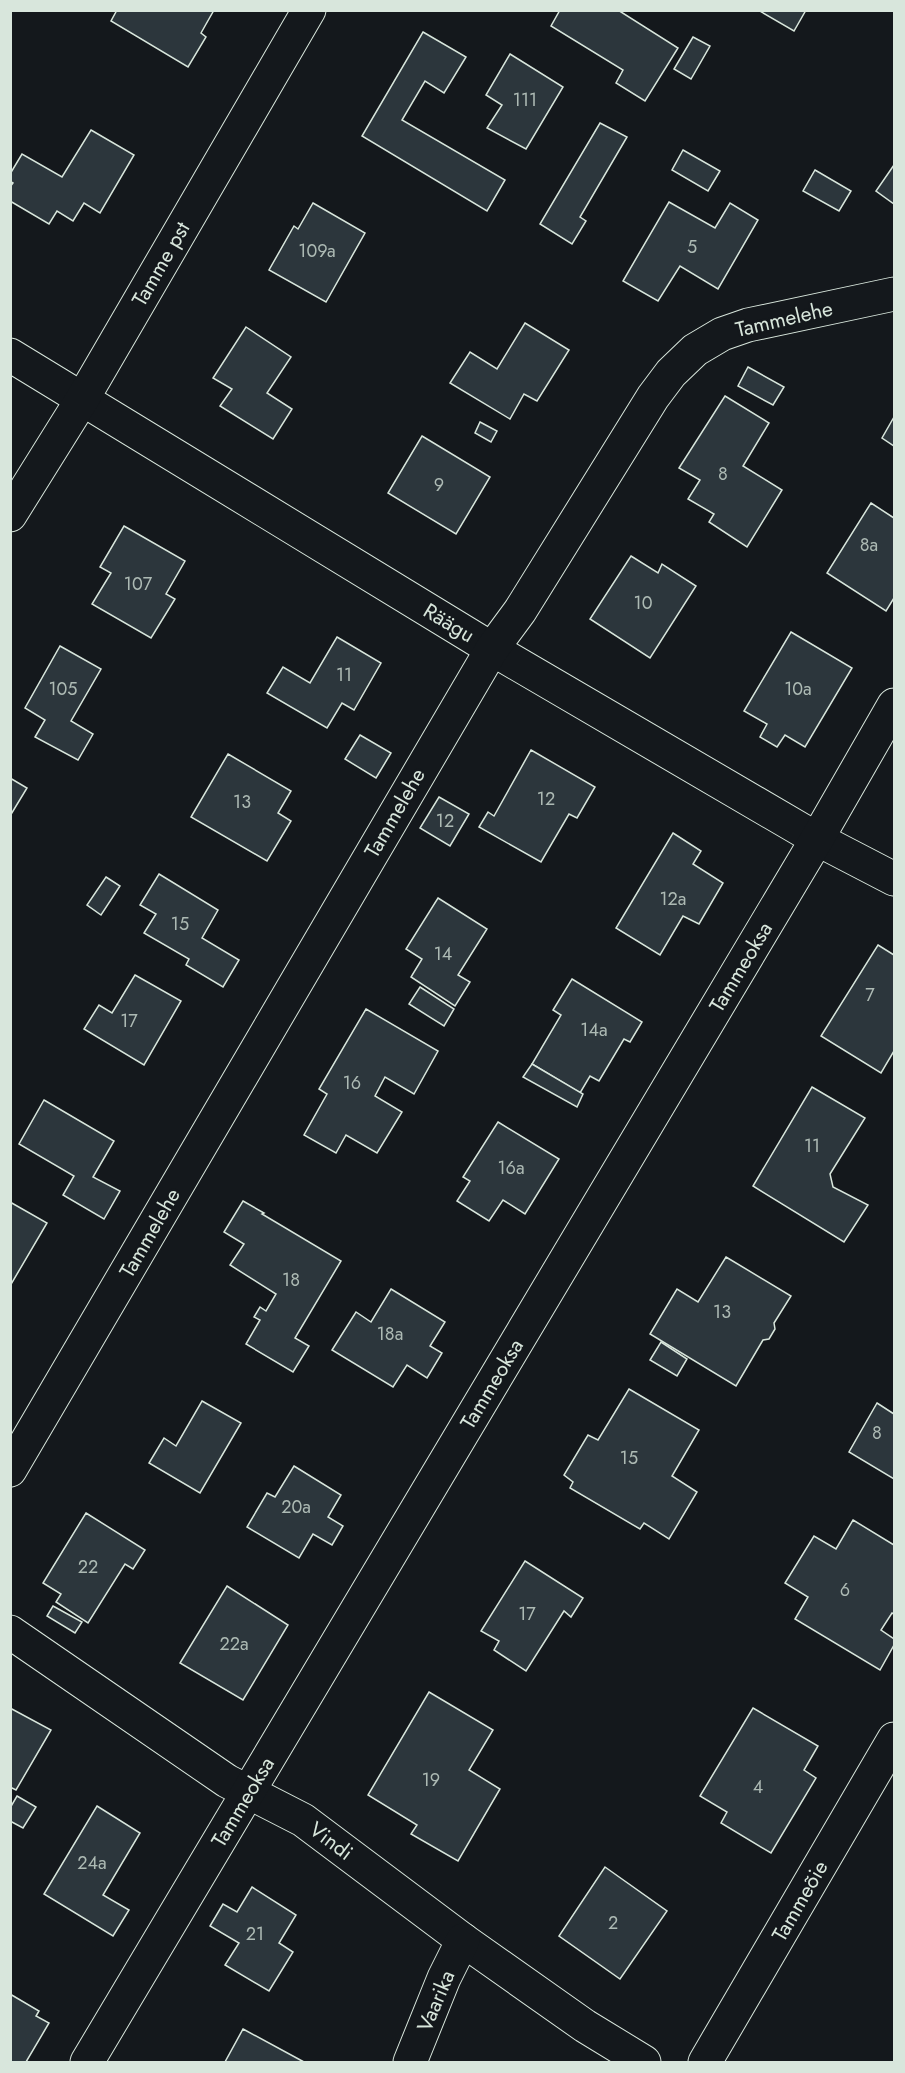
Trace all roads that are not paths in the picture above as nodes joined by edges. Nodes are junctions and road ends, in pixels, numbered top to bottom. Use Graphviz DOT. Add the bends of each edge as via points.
graph roads {
  1 [pos="309,10"];
  2 [pos="894,294"];
  3 [pos="10,355"];
  4 [pos="82,398"];
  5 [pos="10,515"];
  6 [pos="492,649"];
  7 [pos="894,705"];
  8 [pos="817,839"];
  9 [pos="894,879"];
  10 [pos="10,1470"];
  11 [pos="10,1632"];
  12 [pos="894,1739"];
  13 [pos="248,1792"];
  14 [pos="463,1940"];
  15 [pos="87,2062"];
  16 [pos="410,2062"];
  17 [pos="644,2062"];
  18 [pos="705,2062"];
  1 -- 4 [label="street, Tamme pst"];
  2 -- 6 [label="street, Tammelehe" via="748,326 722,334 695,351 671,373 653,398 520,611"];
  3 -- 4 [label="street, Räägu"];
  4 -- 5 [label="street, Tamme pst"];
  4 -- 6 [label="street, Räägu"];
  6 -- 8 [label="street, Räägu"];
  6 -- 10 [label="street, Tammelehe"];
  7 -- 8 [label="street, Tammeoksa"];
  8 -- 9 [label="street, Räägu"];
  8 -- 13 [label="street, Tammeoksa"];
  11 -- 13 [label="street, Vindi"];
  12 -- 18 [label="street, Tammeõie"];
  13 -- 14 [label="street, Vindi" via="303,1820"];
  13 -- 15 [label="street, Tammeoksa"];
  14 -- 16 [label="street, Vaarika"];
  14 -- 17 [label="street, Vindi" via="585,2026"];
}
